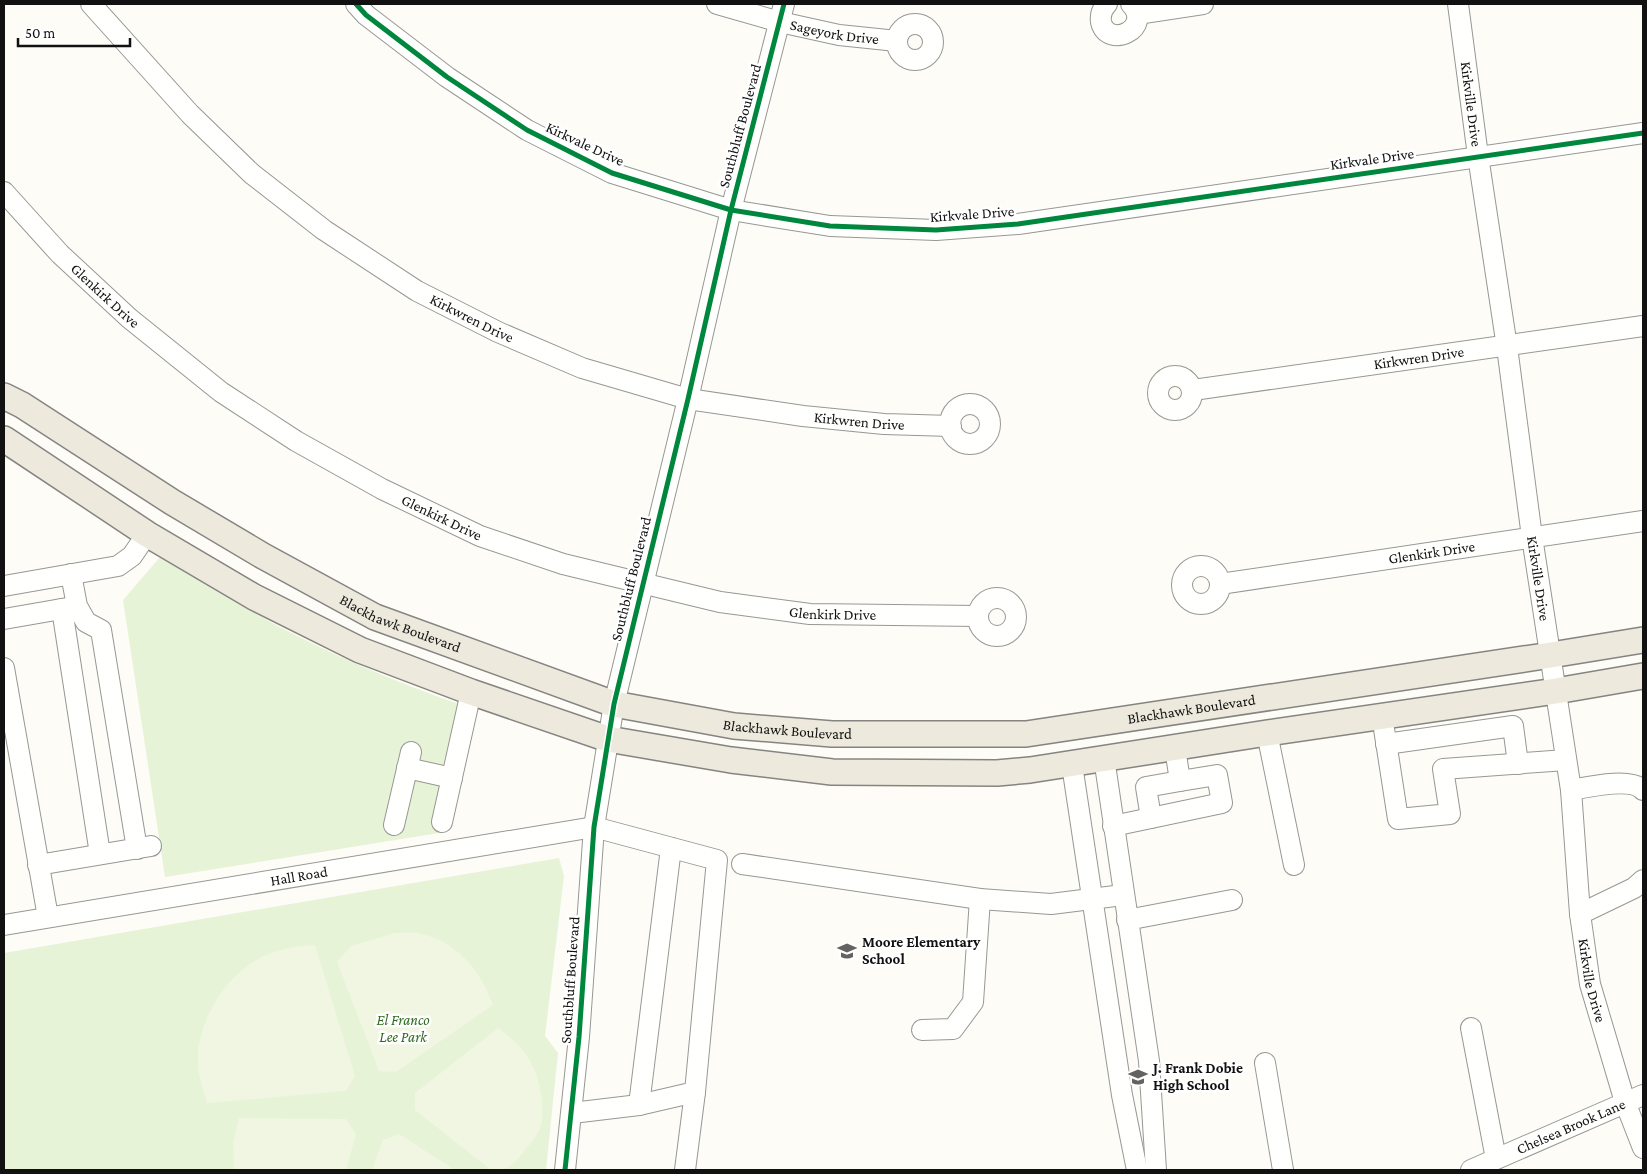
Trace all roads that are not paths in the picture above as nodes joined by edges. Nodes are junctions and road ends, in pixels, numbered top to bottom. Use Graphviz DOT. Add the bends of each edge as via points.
graph roads {
  1 [pos="91,4"];
  2 [pos="356,4"];
  3 [pos="717,4"];
  4 [pos="1107,4"];
  5 [pos="1203,4"];
  6 [pos="1458,4"];
  7 [pos="1134,9"];
  8 [pos="782,13"];
  9 [pos="897,41"];
  10 [pos="1643,133"];
  11 [pos="1478,156"];
  12 [pos="4,192"];
  13 [pos="731,210"];
  14 [pos="1643,326"];
  15 [pos="1507,346"];
  16 [pos="1193,390"];
  17 [pos="4,396"];
  18 [pos="688,399"];
  19 [pos="951,426"];
  20 [pos="4,439"];
  21 [pos="172,502"];
  22 [pos="1643,521"];
  23 [pos="147,534"];
  24 [pos="1532,536"];
  25 [pos="71,574"];
  26 [pos="642,584"];
  27 [pos="1220,584"];
  28 [pos="4,586"];
  29 [pos="70,608"];
  30 [pos="978,616"];
  31 [pos="376,617"];
  32 [pos="4,619"];
  33 [pos="1643,640"];
  34 [pos="360,650"];
  35 [pos="1551,655"];
  36 [pos="4,668"];
  37 [pos="1643,676"];
  38 [pos="1556,691"];
  39 [pos="471,692"];
  40 [pos="1476,703"];
  41 [pos="614,704"];
  42 [pos="1382,716"];
  43 [pos="734,726"];
  44 [pos="1081,726"];
  45 [pos="1481,730"];
  46 [pos="1266,733"];
  47 [pos="608,739"];
  48 [pos="10,744"];
  49 [pos="1386,744"];
  50 [pos="1175,748"];
  51 [pos="1104,758"];
  52 [pos="730,760"];
  53 [pos="1566,760"];
  54 [pos="1072,764"];
  55 [pos="1518,764"];
  56 [pos="452,778"];
  57 [pos="1180,781"];
  58 [pos="1571,790"];
  59 [pos="1643,790"];
  60 [pos="1151,818"];
  61 [pos="442,822"];
  62 [pos="394,825"];
  63 [pos="1113,826"];
  64 [pos="594,827"];
  65 [pos="671,848"];
  66 [pos="100,854"];
  67 [pos="742,864"];
  68 [pos="38,865"];
  69 [pos="1294,865"];
  70 [pos="1643,880"];
  71 [pos="1123,895"];
  72 [pos="980,899"];
  73 [pos="1093,899"];
  74 [pos="1232,900"];
  75 [pos="1580,914"];
  76 [pos="48,918"];
  77 [pos="1127,920"];
  78 [pos="4,925"];
  79 [pos="1471,1028"];
  80 [pos="922,1030"];
  81 [pos="1265,1063"];
  82 [pos="695,1092"];
  83 [pos="1643,1095"];
  84 [pos="1625,1102"];
  85 [pos="639,1105"];
  86 [pos="572,1113"];
  87 [pos="1643,1148"];
  88 [pos="1496,1159"];
  89 [pos="566,1170"];
  90 [pos="685,1170"];
  91 [pos="1137,1170"];
  92 [pos="1156,1170"];
  93 [pos="1283,1170"];
  94 [pos="1470,1170"];
  1 -- 18 [label="street, Kirkwren Drive" via="190,114 252,174 324,230 409,286 498,332 582,368"];
  2 -- 13 [label="street, Kirkvale Drive" via="446,78 527,130 612,173"];
  3 -- 8 [label="street, Sageyork Drive"];
  4 -- 7 [label="street" via="1101,13 1101,21 1115,35 1129,32 1137,21"];
  5 -- 7 [label="street"];
  6 -- 11 [label="street, Kirkville Drive"];
  8 -- 9 [label="street, Sageyork Drive" via="839,35"];
  8 -- 13 [label="street, Southbluff Boulevard"];
  10 -- 11 [label="street, Kirkvale Drive"];
  11 -- 13 [label="street, Kirkvale Drive" via="1018,224 936,230 830,226"];
  11 -- 15 [label="street, Kirkville Drive"];
  12 -- 26 [label="street, Glenkirk Drive" via="60,254 129,318 221,392 296,441 382,489 480,536 563,564"];
  13 -- 18 [label="street, Southbluff Boulevard"];
  14 -- 15 [label="street, Kirkwren Drive"];
  15 -- 16 [label="street, Kirkwren Drive"];
  15 -- 24 [label="street, Kirkville Drive"];
  17 -- 21 [label="main road, Blackhawk Boulevard"];
  18 -- 19 [label="street, Kirkwren Drive" via="804,416 884,424"];
  18 -- 26 [label="street, Southbluff Boulevard"];
  20 -- 23 [label="main road"];
  21 -- 23 [label="main road"];
  21 -- 31 [label="main road, Blackhawk Boulevard"];
  22 -- 24 [label="street, Glenkirk Drive"];
  23 -- 25 [label="street" via="132,556 118,566"];
  23 -- 34 [label="main road" via="254,597"];
  24 -- 27 [label="street, Glenkirk Drive"];
  24 -- 35 [label="street, Kirkville Drive"];
  25 -- 28 [label="street"];
  25 -- 29 [label="street"];
  26 -- 30 [label="street, Glenkirk Drive" via="720,602 810,614"];
  26 -- 41 [label="street, Southbluff Boulevard"];
  29 -- 32 [label="street"];
  29 -- 66 [label="street"];
  29 -- 66 [label="street" via="101,630 144,848"];
  31 -- 34 [label="main road"];
  31 -- 41 [label="main road, Blackhawk Boulevard"];
  33 -- 35 [label="main road, Blackhawk Boulevard"];
  34 -- 39 [label="main road"];
  35 -- 38 [label="street, Kirkville Drive"];
  35 -- 44 [label="main road, Blackhawk Boulevard"];
  36 -- 48 [label="street"];
  37 -- 38 [label="main road"];
  38 -- 40 [label="main road"];
  38 -- 53 [label="street, Kirkville Drive"];
  39 -- 47 [label="main road"];
  39 -- 56 [label="street"];
  40 -- 42 [label="main road"];
  40 -- 45 [label="street"];
  41 -- 43 [label="main road, Blackhawk Boulevard"];
  41 -- 47 [label="street, Southbluff Boulevard"];
  42 -- 46 [label="main road"];
  42 -- 49 [label="street"];
  43 -- 44 [label="main road, Blackhawk Boulevard" via="832,734 997,735"];
  43 -- 52 [label="main road"];
  44 -- 51 [label="main road"];
  44 -- 54 [label="main road"];
  45 -- 49 [label="street"];
  45 -- 55 [label="street" via="1513,726"];
  46 -- 50 [label="main road"];
  46 -- 69 [label="street"];
  47 -- 52 [label="main road"];
  47 -- 64 [label="street, Southbluff Boulevard"];
  48 -- 68 [label="street"];
  49 -- 55 [label="street" via="1398,819 1450,814 1443,769"];
  50 -- 51 [label="main road"];
  50 -- 57 [label="street"];
  51 -- 54 [label="main road"];
  51 -- 63 [label="street"];
  52 -- 54 [label="main road" via="832,772 998,773"];
  53 -- 55 [label="street"];
  53 -- 58 [label="street, Kirkville Drive"];
  54 -- 73 [label="street"];
  56 -- 61 [label="street"];
  56 -- 62 [label="street" via="409,760"];
  57 -- 60 [label="street" via="1146,786"];
  57 -- 60 [label="street" via="1217,775 1222,804"];
  58 -- 59 [label="street" via="1614,783 1640,786"];
  58 -- 75 [label="street, Kirkville Drive"];
  60 -- 63 [label="street"];
  63 -- 71 [label="street"];
  64 -- 65 [label="street"];
  64 -- 76 [label="street, Hall Road"];
  64 -- 86 [label="street, Southbluff Boulevard"];
  65 -- 82 [label="street" via="717,860"];
  65 -- 85 [label="street"];
  66 -- 68 [label="street"];
  67 -- 72 [label="street"];
  68 -- 76 [label="street"];
  70 -- 75 [label="street" via="1634,888"];
  71 -- 73 [label="street"];
  71 -- 77 [label="street"];
  72 -- 73 [label="street" via="1051,904"];
  72 -- 80 [label="street" via="973,1002 952,1029"];
  73 -- 91 [label="street" via="1122,1095"];
  74 -- 77 [label="street"];
  75 -- 84 [label="street, Kirkville Drive" via="1590,984"];
  76 -- 78 [label="street, Hall Road"];
  77 -- 92 [label="street" via="1149,1062"];
  79 -- 88 [label="street"];
  81 -- 93 [label="street"];
  82 -- 85 [label="street"];
  82 -- 90 [label="street"];
  83 -- 84 [label="street, Chelsea Brook Lane"];
  84 -- 87 [label="street, Kirkville Drive"];
  84 -- 88 [label="street, Chelsea Brook Lane"];
  85 -- 86 [label="street"];
  86 -- 89 [label="street, Southbluff Boulevard"];
  88 -- 94 [label="street, Chelsea Brook Lane"];
}
